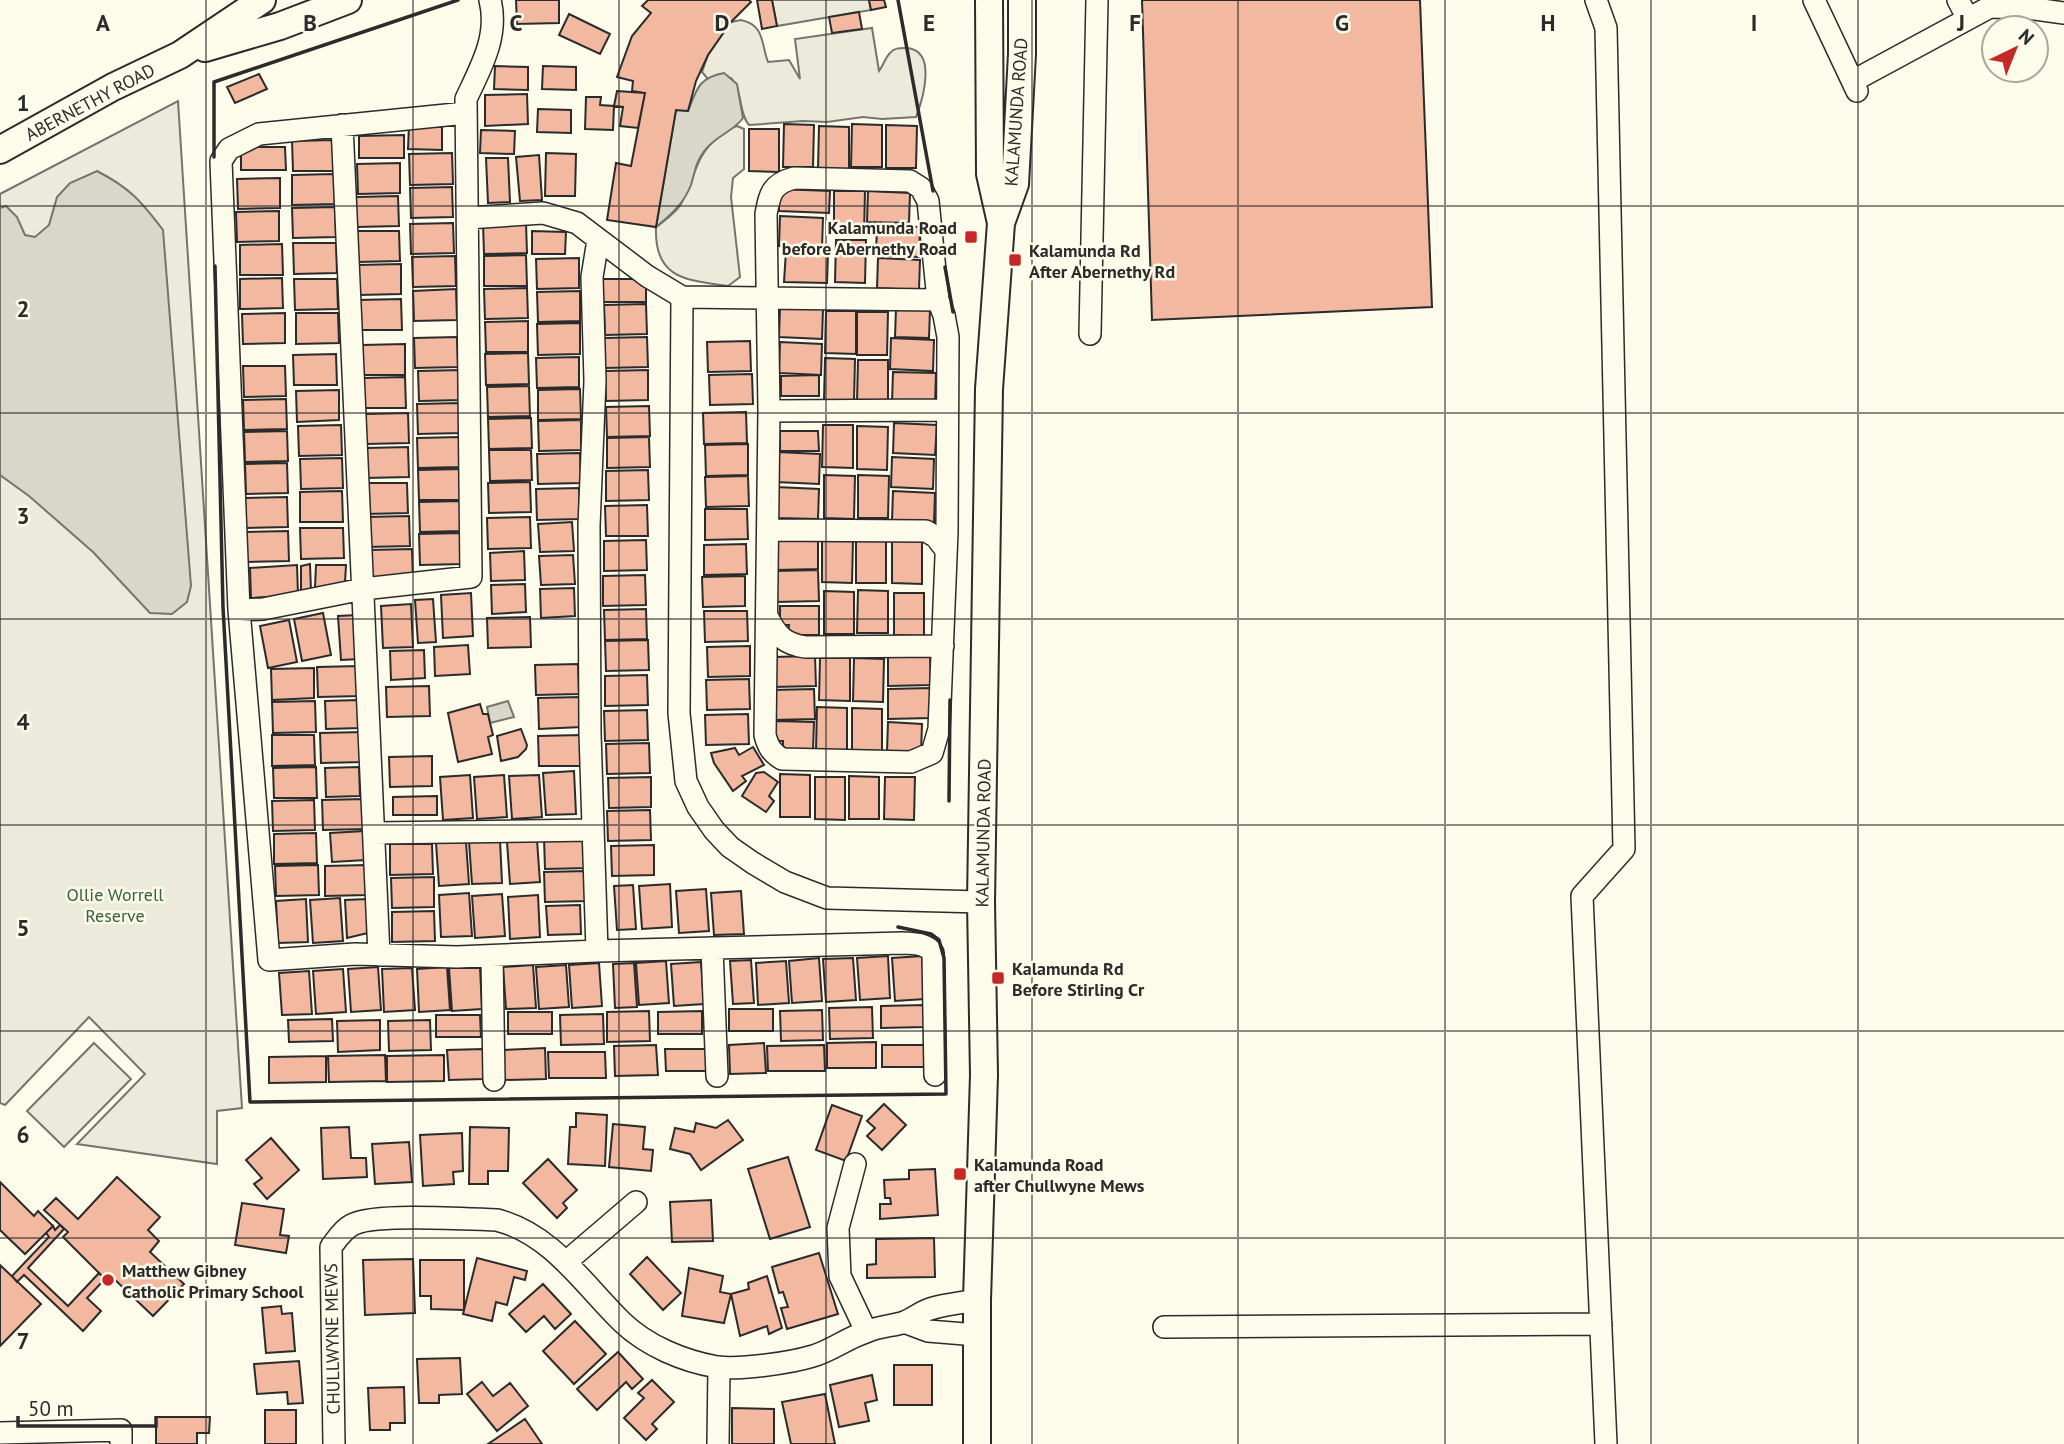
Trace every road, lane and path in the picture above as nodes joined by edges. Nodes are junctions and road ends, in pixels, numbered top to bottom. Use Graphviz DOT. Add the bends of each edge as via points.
graph roads {
  1 [pos="262,0"];
  2 [pos="348,0"];
  3 [pos="491,0"];
  4 [pos="989,0"];
  5 [pos="1022,0"];
  6 [pos="1097,0"];
  7 [pos="1596,0"];
  8 [pos="1814,0"];
  9 [pos="1963,9"];
  10 [pos="2064,13"];
  11 [pos="180,55"];
  12 [pos="467,113"];
  13 [pos="342,125"];
  14 [pos="0,150"];
  15 [pos="468,218"];
  16 [pos="1001,223"];
  17 [pos="598,240"];
  18 [pos="682,297"];
  19 [pos="769,297"];
  20 [pos="938,300"];
  21 [pos="1090,334"];
  22 [pos="947,410"];
  23 [pos="769,411"];
  24 [pos="768,530"];
  25 [pos="946,550"];
  26 [pos="363,589"];
  27 [pos="239,610"];
  28 [pos="768,613"];
  29 [pos="943,646"];
  30 [pos="593,830"];
  31 [pos="374,833"];
  32 [pos="981,902"];
  33 [pos="712,948"];
  34 [pos="597,951"];
  35 [pos="379,955"];
  36 [pos="492,956"];
  37 [pos="934,1075"];
  38 [pos="717,1076"];
  39 [pos="494,1080"];
  40 [pos="855,1164"];
  41 [pos="636,1202"];
  42 [pos="566,1262"];
  43 [pos="978,1300"];
  44 [pos="904,1322"];
  45 [pos="1601,1324"];
  46 [pos="1164,1327"];
  47 [pos="866,1331"];
  48 [pos="977,1335"];
  49 [pos="719,1367"];
  50 [pos="0,1433"];
  51 [pos="121,1444"];
  52 [pos="334,1444"];
  53 [pos="718,1444"];
  54 [pos="977,1444"];
  55 [pos="1606,1444"];
  1 -- 11 [label="main road, ABERNETHY ROAD"];
  2 -- 11 [label="main road, ABERNETHY ROAD" via="280,26"];
  3 -- 12 [label="street" via="494,15 488,52 466,99"];
  4 -- 16 [label="main road, KALAMUNDA ROAD" via="989,174"];
  5 -- 16 [label="main road, KALAMUNDA ROAD" via="1015,184"];
  6 -- 21 [label="street"];
  7 -- 45 [label="street" via="1606,28 1624,849 1582,897"];
  8 -- 9 [label="street" via="1855,86"];
  9 -- 10 [label="street" via="2028,8"];
  11 -- 14 [label="main road, ABERNETHY ROAD"];
  12 -- 13 [label="street"];
  12 -- 15 [label="street"];
  13 -- 26 [label="street"];
  13 -- 27 [label="street" via="259,134 229,149 221,161"];
  15 -- 17 [label="street" via="543,213 577,223"];
  15 -- 26 [label="street" via="471,577"];
  16 -- 32 [label="main road, KALAMUNDA ROAD" via="989,389"];
  17 -- 18 [label="street"];
  17 -- 30 [label="street" via="592,277 595,381 589,526"];
  18 -- 19 [label="street"];
  18 -- 32 [label="street" via="679,713 686,780 698,807 730,848 807,892 827,898"];
  19 -- 20 [label="street"];
  19 -- 20 [label="street" via="769,194 794,178 910,181 921,188 931,214"];
  19 -- 23 [label="street"];
  20 -- 22 [label="street" via="948,337"];
  22 -- 23 [label="street"];
  22 -- 25 [label="street"];
  23 -- 24 [label="street"];
  24 -- 25 [label="street" via="926,531"];
  24 -- 28 [label="street"];
  25 -- 29 [label="street"];
  26 -- 27 [label="street"];
  26 -- 31 [label="street"];
  27 -- 35 [label="street" via="270,960"];
  28 -- 29 [label="street" via="775,632 792,645"];
  28 -- 29 [label="street" via="765,735 768,746 782,760 911,762 932,753 939,729"];
  30 -- 31 [label="street"];
  30 -- 34 [label="street"];
  31 -- 35 [label="street"];
  32 -- 43 [label="main road, KALAMUNDA ROAD" via="984,1075"];
  33 -- 34 [label="street"];
  33 -- 37 [label="street" via="903,943 929,948 933,953"];
  33 -- 38 [label="street"];
  34 -- 36 [label="street"];
  35 -- 36 [label="street"];
  36 -- 39 [label="street"];
  40 -- 47 [label="street" via="838,1228 840,1276"];
  41 -- 42 [label="street"];
  42 -- 49 [label="street, CHULLWYNE MEWS" via="648,1342"];
  42 -- 52 [label="street, CHULLWYNE MEWS" via="531,1233 497,1220 376,1219 354,1224 340,1234 331,1247"];
  43 -- 44 [label="street, CHULLWYNE MEWS" via="930,1309"];
  43 -- 48 [label="main road, KALAMUNDA ROAD"];
  44 -- 47 [label="street, CHULLWYNE MEWS"];
  44 -- 48 [label="street, CHULLWYNE MEWS" via="928,1331"];
  45 -- 46 [label="street"];
  45 -- 55 [label="street"];
  47 -- 49 [label="street, CHULLWYNE MEWS" via="814,1356"];
  48 -- 54 [label="main road, KALAMUNDA ROAD"];
  49 -- 53 [label="street"];
  50 -- 51 [label="street" via="121,1430"];
}
